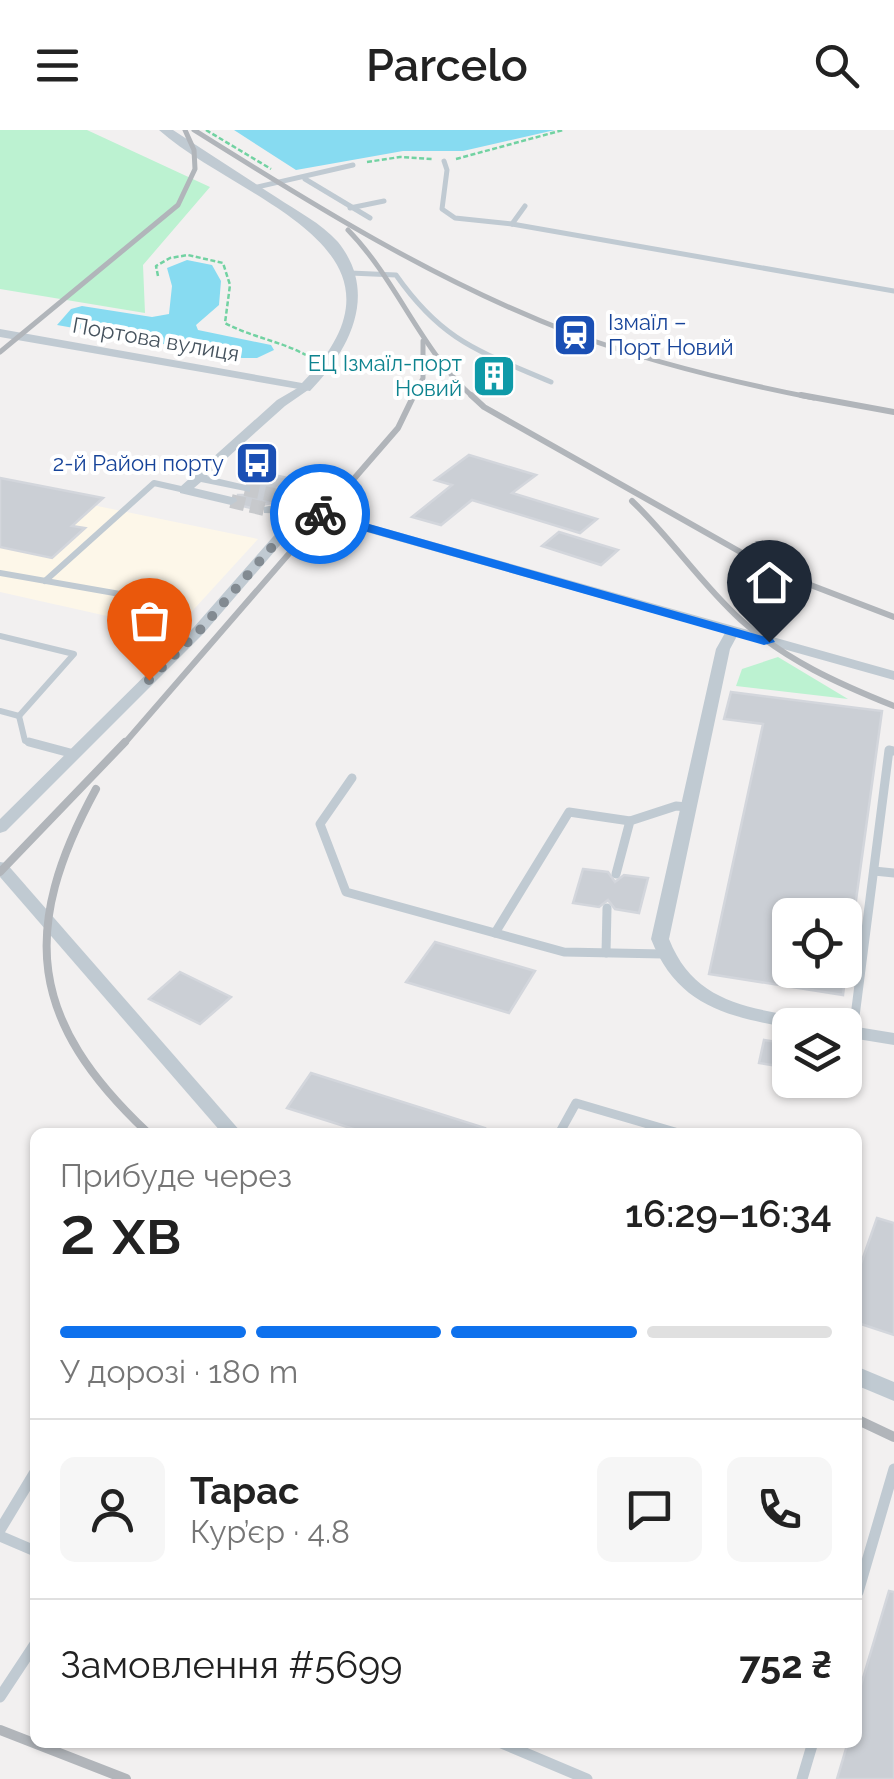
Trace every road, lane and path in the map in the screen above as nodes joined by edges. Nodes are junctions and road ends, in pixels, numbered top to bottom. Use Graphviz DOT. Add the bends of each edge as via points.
graph roads {
  1 [pos="165,130"];
  2 [pos="206,130"];
  3 [pos="563,130"];
  4 [pos="444,161"];
  5 [pos="353,164"];
  6 [pos="344,170"];
  7 [pos="353,176"];
  8 [pos="305,178"];
  9 [pos="253,188"];
  10 [pos="376,195"];
  11 [pos="525,206"];
  12 [pos="350,208"];
  13 [pos="370,218"];
  14 [pos="512,224"];
  15 [pos="350,272"];
  16 [pos="158,276"];
  17 [pos="894,291"];
  18 [pos="0,333"];
  19 [pos="330,360"];
  20 [pos="552,382"];
  21 [pos="305,388"];
  22 [pos="198,478"];
  23 [pos="245,489"];
  24 [pos="185,490"];
  25 [pos="282,497"];
  26 [pos="231,501"];
  27 [pos="269,510"];
  28 [pos="304,510"];
  29 [pos="0,574"];
  30 [pos="45,581"];
  31 [pos="120,594"];
  32 [pos="733,632"];
  33 [pos="0,636"];
  34 [pos="894,676"];
  35 [pos="0,711"];
  36 [pos="20,716"];
  37 [pos="894,751"];
  38 [pos="74,754"];
  39 [pos="352,778"];
  40 [pos="687,808"];
  41 [pos="630,821"];
  42 [pos="0,828"];
  43 [pos="0,867"];
  44 [pos="874,870"];
  45 [pos="616,874"];
  46 [pos="894,874"];
  47 [pos="607,908"];
  48 [pos="495,933"];
  49 [pos="606,952"];
  50 [pos="663,954"];
  51 [pos="853,1008"];
  52 [pos="772,1019"];
  53 [pos="862,1034"];
  54 [pos="894,1039"];
  55 [pos="228,1128"];
  56 [pos="562,1128"];
  57 [pos="661,1128"];
  58 [pos="862,1378"];
  59 [pos="894,1392"];
  60 [pos="894,1469"];
  61 [pos="30,1481"];
  62 [pos="0,1533"];
  63 [pos="30,1548"];
  64 [pos="862,1578"];
  65 [pos="30,1652"];
  66 [pos="0,1697"];
  67 [pos="512,1748"];
  68 [pos="810,1748"];
  69 [pos="587,1779"];
  70 [pos="802,1779"];
  1 -- 9 [label="street"];
  2 -- 8 [label="path" via="282,174"];
  3 -- 4 [label="path"];
  4 -- 5 [label="path" via="400,157"];
  4 -- 14 [label="lane" via="443,213"];
  5 -- 6 [label="lane"];
  6 -- 7 [label="lane"];
  6 -- 8 [label="lane"];
  8 -- 9 [label="lane"];
  8 -- 12 [label="lane"];
  9 -- 15 [label="street" via="322,234"];
  10 -- 12 [label="lane" via="384,201"];
  11 -- 14 [label="lane"];
  12 -- 13 [label="lane"];
  14 -- 17 [label="lane"];
  15 -- 19 [label="street" via="350,316"];
  15 -- 20 [label="lane" via="396,275 422,312 459,344"];
  16 -- 19 [label="path" via="156,266 164,258 223,263 230,278 223,318 230,328"];
  18 -- 21 [label="street, Портова вулиця"];
  19 -- 21 [label="street"];
  21 -- 22 [label="street"];
  22 -- 23 [label="street"];
  22 -- 24 [label="street"];
  24 -- 26 [label="street"];
  24 -- 30 [label="lane" via="154,483"];
  25 -- 28 [label="street"];
  27 -- 28 [label="street"];
  28 -- 32 [label="street"];
  28 -- 38 [label="street" via="200,630"];
  29 -- 30 [label="lane"];
  30 -- 31 [label="lane"];
  32 -- 34 [label="street"];
  32 -- 40 [label="street"];
  33 -- 36 [label="lane" via="74,654"];
  35 -- 36 [label="lane"];
  36 -- 38 [label="lane" via="25,741"];
  37 -- 44 [label="lane" via="889,750"];
  38 -- 42 [label="street"];
  39 -- 48 [label="lane" via="320,824 346,892"];
  40 -- 41 [label="lane"];
  40 -- 50 [label="street" via="660,925"];
  41 -- 45 [label="lane"];
  41 -- 48 [label="lane" via="569,812"];
  43 -- 55 [label="street"];
  44 -- 46 [label="lane"];
  44 -- 51 [label="lane"];
  47 -- 49 [label="lane"];
  48 -- 49 [label="lane" via="564,952"];
  49 -- 50 [label="lane"];
  50 -- 52 [label="street" via="683,981 714,1002"];
  53 -- 54 [label="street"];
  56 -- 57 [label="lane" via="576,1103"];
  58 -- 59 [label="street"];
  60 -- 64 [label="lane"];
  61 -- 62 [label="lane"];
  62 -- 63 [label="lane"];
  65 -- 66 [label="lane"];
  67 -- 69 [label="lane"];
  68 -- 70 [label="lane"];
}
